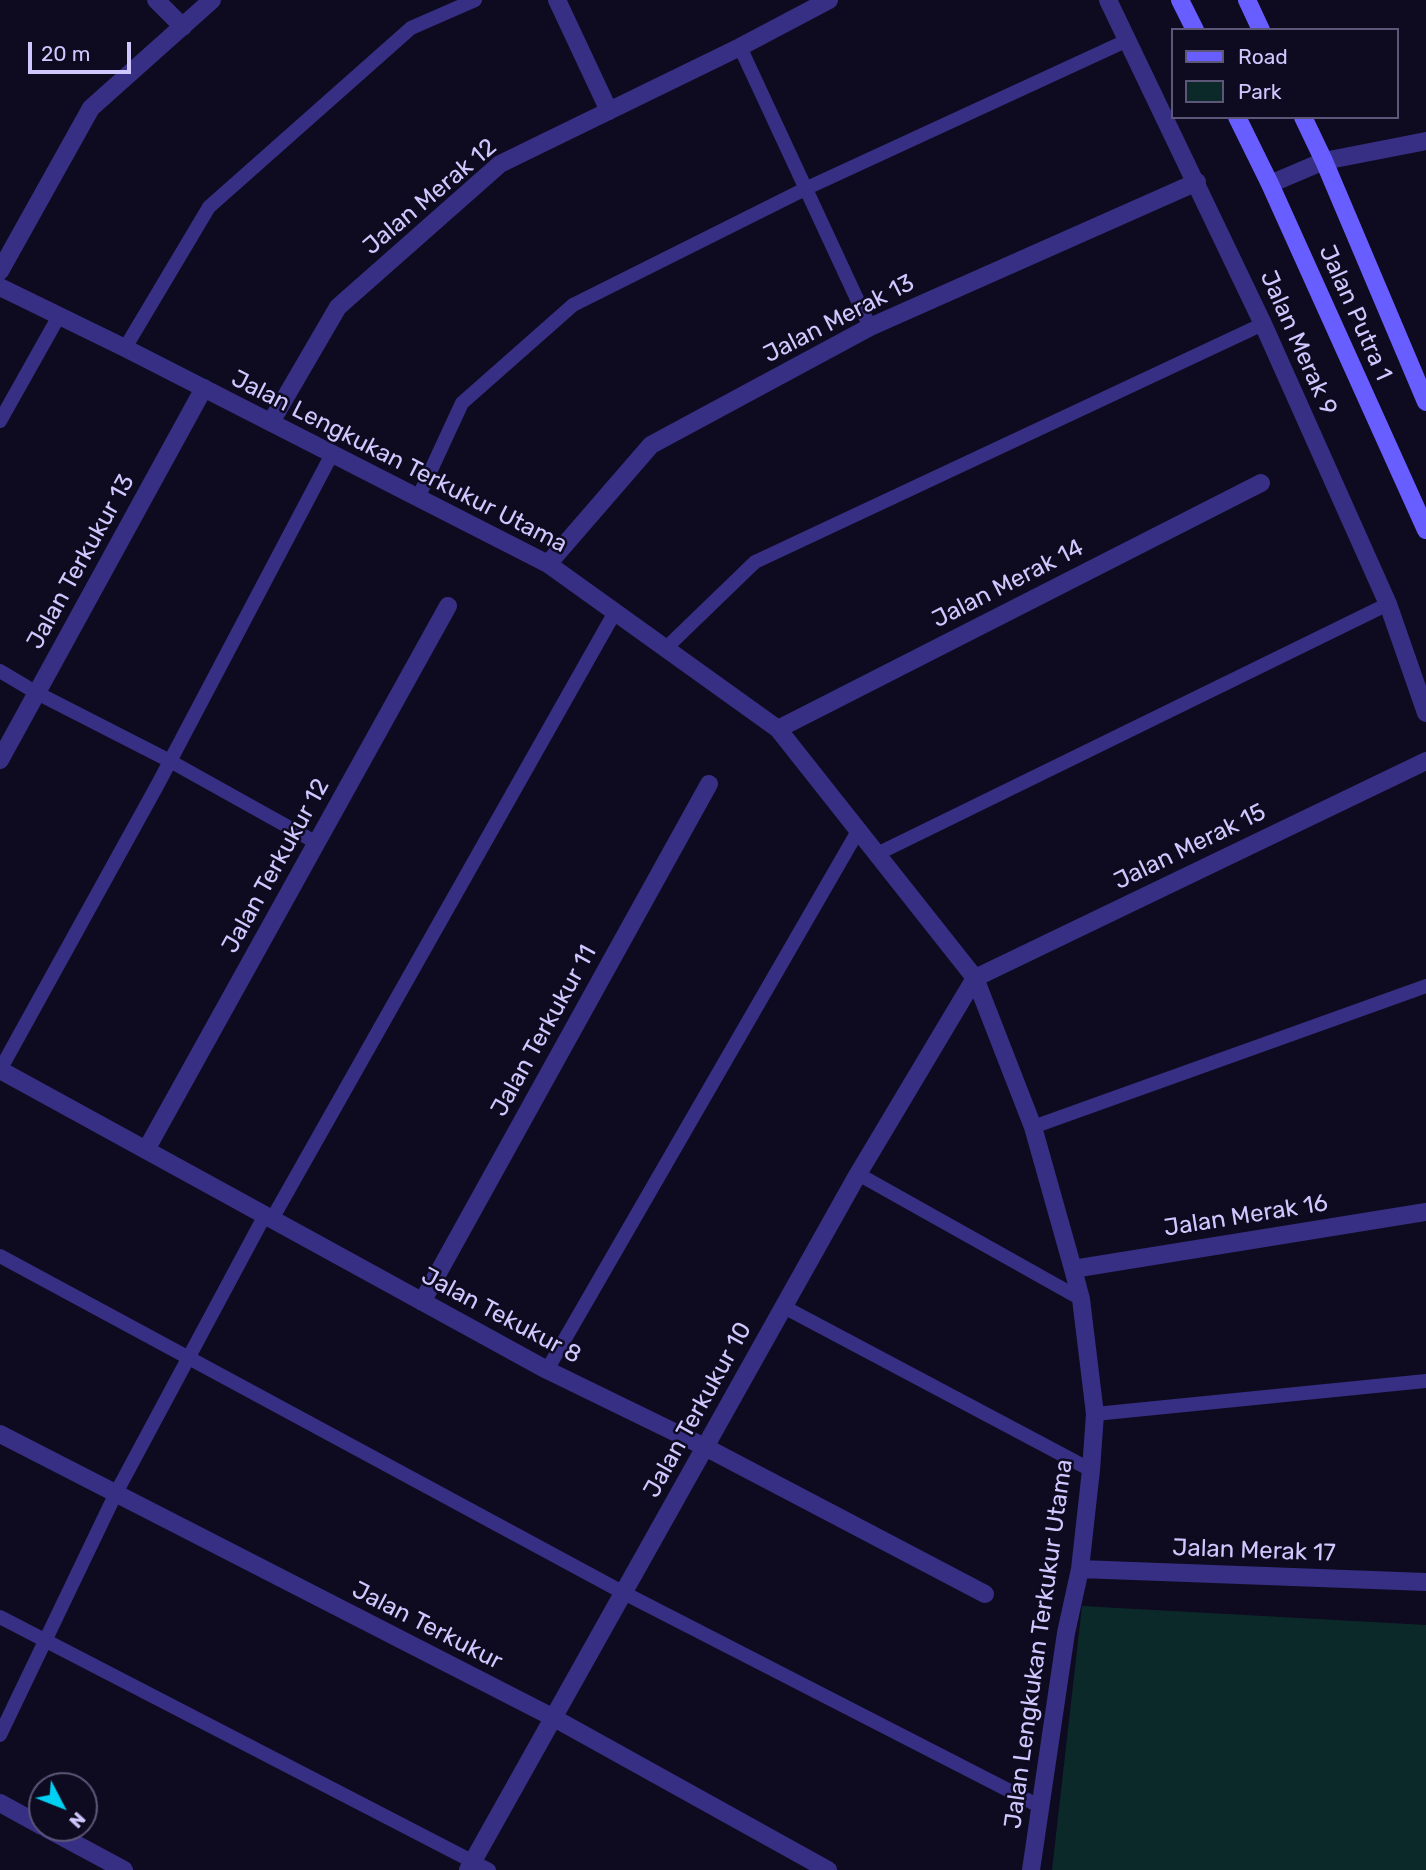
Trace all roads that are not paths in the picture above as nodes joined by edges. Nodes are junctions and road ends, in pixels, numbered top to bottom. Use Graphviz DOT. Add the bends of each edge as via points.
graph roads {
  1 [pos="156,0"];
  2 [pos="212,0"];
  3 [pos="475,0"];
  4 [pos="557,0"];
  5 [pos="829,0"];
  6 [pos="1108,0"];
  7 [pos="1180,0"];
  8 [pos="1247,0"];
  9 [pos="183,27"];
  10 [pos="1194,28"];
  11 [pos="1260,28"];
  12 [pos="1128,40"];
  13 [pos="740,47"];
  14 [pos="609,111"];
  15 [pos="1238,119"];
  16 [pos="1304,119"];
  17 [pos="1426,141"];
  18 [pos="1324,161"];
  19 [pos="1197,183"];
  20 [pos="1270,184"];
  21 [pos="807,188"];
  22 [pos="0,271"];
  23 [pos="0,287"];
  24 [pos="59,316"];
  25 [pos="1263,324"];
  26 [pos="870,327"];
  27 [pos="125,348"];
  28 [pos="204,388"];
  29 [pos="1426,402"];
  30 [pos="0,421"];
  31 [pos="271,422"];
  32 [pos="332,454"];
  33 [pos="1261,483"];
  34 [pos="418,498"];
  35 [pos="1426,530"];
  36 [pos="548,564"];
  37 [pos="1388,604"];
  38 [pos="449,606"];
  39 [pos="615,612"];
  40 [pos="666,648"];
  41 [pos="0,671"];
  42 [pos="37,693"];
  43 [pos="1426,713"];
  44 [pos="778,729"];
  45 [pos="0,760"];
  46 [pos="170,761"];
  47 [pos="1426,761"];
  48 [pos="709,784"];
  49 [pos="859,831"];
  50 [pos="317,843"];
  51 [pos="877,854"];
  52 [pos="975,978"];
  53 [pos="1426,986"];
  54 [pos="0,1070"];
  55 [pos="1033,1127"];
  56 [pos="146,1150"];
  57 [pos="858,1174"];
  58 [pos="1426,1212"];
  59 [pos="268,1217"];
  60 [pos="0,1256"];
  61 [pos="1073,1269"];
  62 [pos="1081,1299"];
  63 [pos="422,1302"];
  64 [pos="783,1307"];
  65 [pos="188,1358"];
  66 [pos="547,1370"];
  67 [pos="1426,1381"];
  68 [pos="1095,1414"];
  69 [pos="0,1434"];
  70 [pos="705,1447"];
  71 [pos="1091,1470"];
  72 [pos="116,1493"];
  73 [pos="1080,1569"];
  74 [pos="1426,1582"];
  75 [pos="624,1593"];
  76 [pos="985,1594"];
  77 [pos="0,1616"];
  78 [pos="45,1641"];
  79 [pos="554,1718"];
  80 [pos="0,1735"];
  81 [pos="0,1803"];
  82 [pos="1041,1807"];
  83 [pos="28,1818"];
  84 [pos="70,1842"];
  85 [pos="477,1867"];
  86 [pos="116,1868"];
  87 [pos="828,1870"];
  88 [pos="1031,1870"];
  1 -- 9 [label="street"];
  2 -- 9 [label="street"];
  3 -- 27 [label="lane" via="411,28 209,207"];
  4 -- 14 [label="street"];
  5 -- 13 [label="street, Jalan Merak 12"];
  6 -- 12 [label="street, Jalan Merak 9"];
  7 -- 10 [label="main road"];
  8 -- 11 [label="main road"];
  9 -- 22 [label="street" via="91,108"];
  12 -- 19 [label="street, Jalan Merak 9"];
  12 -- 21 [label="lane"];
  13 -- 14 [label="street, Jalan Merak 12"];
  13 -- 21 [label="lane"];
  14 -- 31 [label="street, Jalan Merak 12" via="500,164 338,307"];
  15 -- 20 [label="main road, Jalan Putra 1"];
  16 -- 18 [label="main road, Jalan Putra 1"];
  17 -- 18 [label="street"];
  18 -- 20 [label="street"];
  18 -- 29 [label="main road, Jalan Putra 1"];
  19 -- 25 [label="street, Jalan Merak 9"];
  19 -- 26 [label="street, Jalan Merak 13"];
  20 -- 35 [label="main road, Jalan Putra 1"];
  21 -- 26 [label="lane"];
  21 -- 34 [label="lane" via="573,305 462,403"];
  23 -- 24 [label="street, Jalan Lengkukan Terkukur Utama"];
  24 -- 27 [label="street, Jalan Lengkukan Terkukur Utama"];
  24 -- 30 [label="lane"];
  25 -- 37 [label="street, Jalan Merak 9"];
  25 -- 40 [label="lane" via="755,562"];
  26 -- 36 [label="street, Jalan Merak 13" via="651,445"];
  27 -- 28 [label="street, Jalan Lengkukan Terkukur Utama"];
  28 -- 31 [label="street, Jalan Lengkukan Terkukur Utama"];
  28 -- 42 [label="street, Jalan Terkukur 13"];
  31 -- 32 [label="street, Jalan Lengkukan Terkukur Utama"];
  32 -- 34 [label="street, Jalan Lengkukan Terkukur Utama"];
  32 -- 46 [label="lane"];
  33 -- 44 [label="street, Jalan Merak 14"];
  34 -- 36 [label="street, Jalan Lengkukan Terkukur Utama"];
  36 -- 39 [label="street, Jalan Lengkukan Terkukur Utama"];
  37 -- 43 [label="street, Jalan Merak 9"];
  37 -- 51 [label="lane"];
  38 -- 50 [label="street, Jalan Terkukur 12"];
  39 -- 40 [label="street, Jalan Lengkukan Terkukur Utama"];
  39 -- 59 [label="lane"];
  40 -- 44 [label="street, Jalan Lengkukan Terkukur Utama"];
  41 -- 42 [label="lane"];
  42 -- 45 [label="street, Jalan Terkukur 13"];
  42 -- 46 [label="lane"];
  44 -- 49 [label="street, Jalan Lengkukan Terkukur Utama"];
  46 -- 50 [label="lane"];
  46 -- 54 [label="lane"];
  47 -- 52 [label="street, Jalan Merak 15"];
  48 -- 63 [label="street, Jalan Terkukur 11"];
  49 -- 51 [label="street, Jalan Lengkukan Terkukur Utama"];
  49 -- 66 [label="lane"];
  50 -- 56 [label="street, Jalan Terkukur 12"];
  51 -- 52 [label="street, Jalan Lengkukan Terkukur Utama"];
  52 -- 55 [label="street, Jalan Lengkukan Terkukur Utama"];
  52 -- 57 [label="street, Jalan Terkukur 10"];
  53 -- 55 [label="lane"];
  54 -- 56 [label="street, Jalan Tekukur 8"];
  55 -- 61 [label="street, Jalan Lengkukan Terkukur Utama"];
  56 -- 59 [label="street, Jalan Tekukur 8"];
  57 -- 62 [label="lane"];
  57 -- 64 [label="street, Jalan Terkukur 10"];
  58 -- 61 [label="street, Jalan Merak 16"];
  59 -- 63 [label="street, Jalan Tekukur 8"];
  59 -- 65 [label="lane"];
  60 -- 65 [label="lane"];
  61 -- 62 [label="street, Jalan Lengkukan Terkukur Utama"];
  62 -- 68 [label="street, Jalan Lengkukan Terkukur Utama"];
  63 -- 66 [label="street, Jalan Tekukur 8"];
  64 -- 70 [label="street, Jalan Terkukur 10"];
  64 -- 71 [label="lane"];
  65 -- 72 [label="lane"];
  65 -- 75 [label="lane"];
  66 -- 70 [label="street, Jalan Tekukur 8"];
  67 -- 68 [label="lane"];
  68 -- 71 [label="street, Jalan Lengkukan Terkukur Utama"];
  69 -- 72 [label="street, Jalan Terkukur"];
  70 -- 75 [label="street, Jalan Terkukur 10"];
  70 -- 76 [label="street, Jalan Tekukur 8"];
  71 -- 73 [label="street, Jalan Lengkukan Terkukur Utama"];
  72 -- 78 [label="lane"];
  72 -- 79 [label="street, Jalan Terkukur"];
  73 -- 74 [label="street, Jalan Merak 17"];
  73 -- 82 [label="street, Jalan Lengkukan Terkukur Utama"];
  75 -- 79 [label="street, Jalan Terkukur 10"];
  75 -- 82 [label="lane"];
  77 -- 78 [label="lane"];
  78 -- 80 [label="lane"];
  78 -- 85 [label="lane"];
  79 -- 85 [label="street, Jalan Terkukur 10"];
  79 -- 87 [label="street, Jalan Terkukur"];
  81 -- 83 [label="street"];
  82 -- 88 [label="street, Jalan Lengkukan Terkukur Utama"];
  84 -- 86 [label="street"];
}
